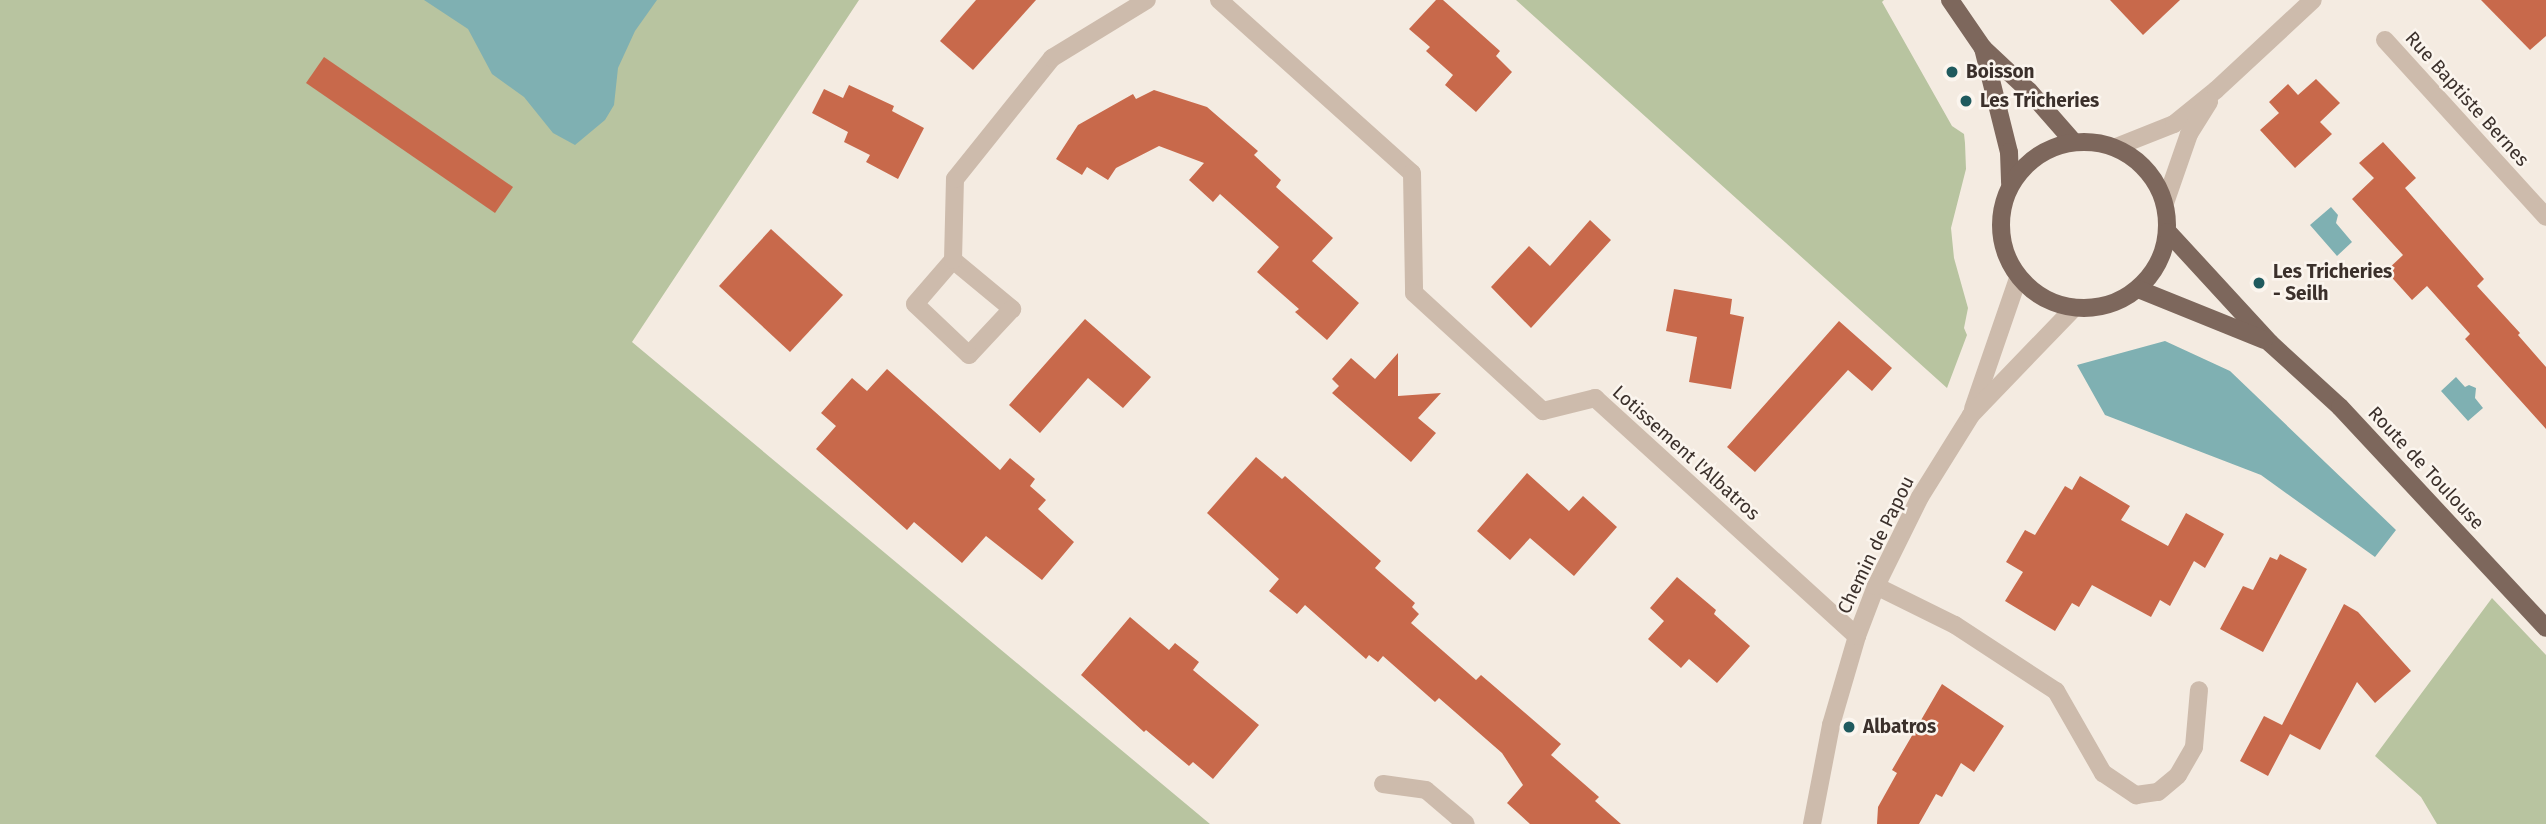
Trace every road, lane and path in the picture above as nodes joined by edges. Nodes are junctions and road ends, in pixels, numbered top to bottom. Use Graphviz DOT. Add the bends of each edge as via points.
graph roads {
  1 [pos="1147,0"];
  2 [pos="1219,0"];
  3 [pos="1950,0"];
  4 [pos="2314,0"];
  5 [pos="2385,40"];
  6 [pos="1983,48"];
  7 [pos="2216,90"];
  8 [pos="2073,141"];
  9 [pos="2116,147"];
  10 [pos="2010,183"];
  11 [pos="2165,203"];
  12 [pos="2546,217"];
  13 [pos="2168,232"];
  14 [pos="953,260"];
  15 [pos="2018,278"];
  16 [pos="2138,289"];
  17 [pos="2074,308"];
  18 [pos="2270,343"];
  19 [pos="1971,415"];
  20 [pos="1876,586"];
  21 [pos="2546,628"];
  22 [pos="1857,636"];
  23 [pos="2199,690"];
  24 [pos="1383,784"];
  25 [pos="1466,824"];
  26 [pos="1812,824"];
  1 -- 14 [label="street" via="1052,58 955,179"];
  2 -- 22 [label="street, Lotissement l'Albatros" via="1412,173 1414,293 1543,411 1595,398"];
  3 -- 6 [label="main road"];
  4 -- 7 [label="street"];
  5 -- 12 [label="street, Rue Baptiste Bernes"];
  6 -- 8 [label="main road"];
  6 -- 10 [label="main road" via="2009,152"];
  7 -- 9 [label="street" via="2174,124"];
  7 -- 11 [label="street" via="2189,134"];
  8 -- 9 [label="main road"];
  8 -- 10 [label="main road" via="2037,154"];
  9 -- 11 [label="main road" via="2147,169"];
  10 -- 15 [label="main road" via="2000,215 2003,248"];
  11 -- 13 [label="main road"];
  13 -- 16 [label="main road" via="2158,264"];
  13 -- 18 [label="main road, Route de Toulouse"];
  14 -- 14 [label="street" via="915,304 969,355 1012,309"];
  15 -- 17 [label="main road" via="2043,299"];
  15 -- 19 [label="street, Chemin de Papou"];
  16 -- 17 [label="main road" via="2108,306"];
  16 -- 18 [label="main road, Route de Toulouse"];
  17 -- 19 [label="street, Chemin de Papou"];
  18 -- 21 [label="main road, Route de Toulouse" via="2340,407"];
  19 -- 20 [label="street, Chemin de Papou" via="1920,496"];
  20 -- 22 [label="street, Chemin de Papou"];
  20 -- 23 [label="street" via="1955,625 2056,691 2103,773 2136,795 2158,792 2178,775 2194,747"];
  22 -- 26 [label="street, Chemin de Papou" via="1831,725"];
  24 -- 25 [label="street" via="1426,790"];
}
